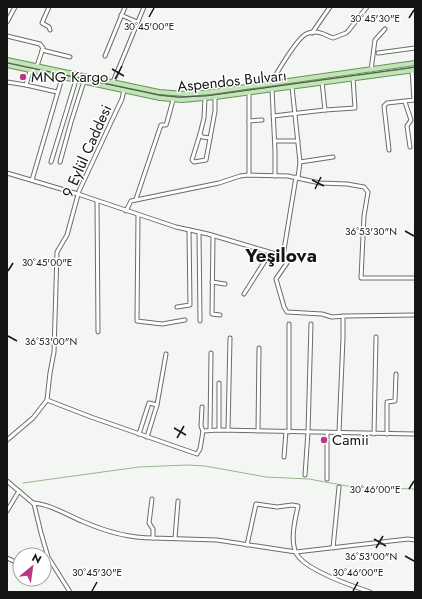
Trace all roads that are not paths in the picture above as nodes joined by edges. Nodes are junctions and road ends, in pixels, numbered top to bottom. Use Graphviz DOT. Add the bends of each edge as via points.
graph roads {
  1 [pos="15,7"];
  2 [pos="49,7"];
  3 [pos="125,7"];
  4 [pos="144,7"];
  5 [pos="330,7"];
  6 [pos="366,7"];
  7 [pos="121,15"];
  8 [pos="7,22"];
  9 [pos="137,22"];
  10 [pos="385,29"];
  11 [pos="50,30"];
  12 [pos="312,33"];
  13 [pos="7,36"];
  14 [pos="415,48"];
  15 [pos="42,50"];
  16 [pos="378,53"];
  17 [pos="105,56"];
  18 [pos="70,57"];
  19 [pos="7,60"];
  20 [pos="415,64"];
  21 [pos="7,65"];
  22 [pos="37,66"];
  23 [pos="371,70"];
  24 [pos="414,70"];
  25 [pos="30,71"];
  26 [pos="62,78"];
  27 [pos="352,78"];
  28 [pos="76,80"];
  29 [pos="84,81"];
  30 [pos="7,82"];
  31 [pos="113,82"];
  32 [pos="322,82"];
  33 [pos="271,83"];
  34 [pos="26,85"];
  35 [pos="292,87"];
  36 [pos="272,89"];
  37 [pos="124,90"];
  38 [pos="57,92"];
  39 [pos="249,93"];
  40 [pos="205,98"];
  41 [pos="215,98"];
  42 [pos="173,100"];
  43 [pos="405,102"];
  44 [pos="325,110"];
  45 [pos="295,113"];
  46 [pos="273,116"];
  47 [pos="262,120"];
  48 [pos="249,121"];
  49 [pos="200,134"];
  50 [pos="210,138"];
  51 [pos="274,141"];
  52 [pos="298,141"];
  53 [pos="410,146"];
  54 [pos="389,150"];
  55 [pos="333,157"];
  56 [pos="51,162"];
  57 [pos="60,162"];
  58 [pos="300,162"];
  59 [pos="7,173"];
  60 [pos="249,175"];
  61 [pos="275,176"];
  62 [pos="297,177"];
  63 [pos="32,180"];
  64 [pos="78,194"];
  65 [pos="136,200"];
  66 [pos="97,201"];
  67 [pos="126,211"];
  68 [pos="138,215"];
  69 [pos="189,230"];
  70 [pos="199,232"];
  71 [pos="213,236"];
  72 [pos="270,252"];
  73 [pos="283,256"];
  74 [pos="415,278"];
  75 [pos="212,282"];
  76 [pos="225,284"];
  77 [pos="244,294"];
  78 [pos="177,307"];
  79 [pos="220,315"];
  80 [pos="415,315"];
  81 [pos="342,316"];
  82 [pos="185,320"];
  83 [pos="200,321"];
  84 [pos="289,324"];
  85 [pos="311,324"];
  86 [pos="98,332"];
  87 [pos="376,337"];
  88 [pos="230,338"];
  89 [pos="259,348"];
  90 [pos="212,353"];
  91 [pos="166,354"];
  92 [pos="396,374"];
  93 [pos="219,383"];
  94 [pos="47,400"];
  95 [pos="157,405"];
  96 [pos="202,407"];
  97 [pos="210,430"];
  98 [pos="219,430"];
  99 [pos="228,430"];
  100 [pos="258,430"];
  101 [pos="202,431"];
  102 [pos="288,432"];
  103 [pos="308,432"];
  104 [pos="327,432"];
  105 [pos="339,432"];
  106 [pos="139,434"];
  107 [pos="374,434"];
  108 [pos="387,434"];
  109 [pos="415,434"];
  110 [pos="148,437"];
  111 [pos="7,440"];
  112 [pos="284,457"];
  113 [pos="305,475"];
  114 [pos="326,479"];
  115 [pos="7,481"];
  116 [pos="339,487"];
  117 [pos="19,491"];
  118 [pos="152,499"];
  119 [pos="178,501"];
  120 [pos="33,502"];
  121 [pos="7,511"];
  122 [pos="153,538"];
  123 [pos="175,538"];
  124 [pos="415,540"];
  125 [pos="247,545"];
  126 [pos="333,548"];
  127 [pos="296,552"];
  128 [pos="70,592"];
  129 [pos="370,592"];
  1 -- 8 [label="street"];
  2 -- 11 [label="street" via="42,23"];
  3 -- 7 [label="street"];
  4 -- 9 [label="street"];
  5 -- 12 [label="street"];
  6 -- 12 [label="street" via="346,33 333,38 326,34"];
  7 -- 9 [label="street"];
  7 -- 17 [label="street"];
  9 -- 31 [label="street"];
  10 -- 23 [label="street" via="375,40"];
  12 -- 33 [label="street" via="306,33 297,43"];
  13 -- 15 [label="street" via="40,44"];
  14 -- 16 [label="street"];
  15 -- 18 [label="street"];
  15 -- 22 [label="street"];
  19 -- 22 [label="main road, Aspendos Bulvarı"];
  20 -- 23 [label="main road, Aspendos Bulvarı"];
  21 -- 25 [label="main road, Aspendos Bulvarı"];
  22 -- 31 [label="main road, Aspendos Bulvarı"];
  23 -- 33 [label="main road, Aspendos Bulvarı"];
  24 -- 27 [label="main road, Aspendos Bulvarı"];
  24 -- 43 [label="street" via="414,100"];
  25 -- 26 [label="main road, Aspendos Bulvarı"];
  25 -- 34 [label="street"];
  26 -- 28 [label="main road, Aspendos Bulvarı"];
  26 -- 38 [label="street"];
  27 -- 32 [label="main road, Aspendos Bulvarı"];
  27 -- 44 [label="street" via="355,108"];
  28 -- 29 [label="main road, Aspendos Bulvarı"];
  28 -- 56 [label="street"];
  29 -- 37 [label="main road, Aspendos Bulvarı"];
  29 -- 57 [label="street"];
  30 -- 34 [label="street"];
  31 -- 33 [label="main road, Aspendos Bulvarı" via="159,92 186,94"];
  32 -- 35 [label="main road, Aspendos Bulvarı"];
  32 -- 44 [label="street"];
  34 -- 38 [label="street"];
  35 -- 36 [label="main road, Aspendos Bulvarı"];
  35 -- 45 [label="street"];
  36 -- 39 [label="main road, Aspendos Bulvarı"];
  36 -- 46 [label="street"];
  37 -- 42 [label="main road, Aspendos Bulvarı"];
  37 -- 64 [label="street, 9 Eylül Caddesi"];
  38 -- 63 [label="street"];
  39 -- 41 [label="main road, Aspendos Bulvarı"];
  39 -- 48 [label="street"];
  40 -- 41 [label="main road, Aspendos Bulvarı"];
  40 -- 42 [label="main road, Aspendos Bulvarı"];
  40 -- 49 [label="street"];
  41 -- 50 [label="street"];
  42 -- 65 [label="street" via="167,122 161,125"];
  43 -- 53 [label="street" via="411,120 407,126"];
  43 -- 54 [label="street" via="387,103 384,106"];
  44 -- 45 [label="street"];
  45 -- 46 [label="street"];
  45 -- 52 [label="street"];
  46 -- 51 [label="street"];
  47 -- 48 [label="street"];
  48 -- 60 [label="street"];
  49 -- 50 [label="street" via="202,137"];
  49 -- 50 [label="street" via="192,160 194,162 206,160"];
  51 -- 52 [label="street"];
  51 -- 61 [label="street"];
  52 -- 58 [label="street"];
  55 -- 58 [label="street"];
  58 -- 62 [label="street"];
  59 -- 63 [label="street"];
  60 -- 61 [label="street"];
  60 -- 65 [label="street"];
  61 -- 62 [label="street"];
  62 -- 73 [label="street"];
  62 -- 74 [label="street" via="320,183 347,184 367,189 361,278"];
  63 -- 64 [label="street"];
  64 -- 66 [label="street"];
  64 -- 94 [label="street, 9 Eylül Caddesi" via="67,235 58,252 54,352"];
  65 -- 67 [label="street" via="131,201"];
  66 -- 67 [label="street"];
  66 -- 86 [label="street"];
  67 -- 68 [label="street"];
  68 -- 69 [label="street"];
  68 -- 82 [label="street" via="137,321 162,324"];
  69 -- 70 [label="street"];
  69 -- 78 [label="street" via="190,304"];
  70 -- 71 [label="street"];
  70 -- 83 [label="street"];
  71 -- 72 [label="street"];
  71 -- 75 [label="street"];
  72 -- 73 [label="street"];
  72 -- 77 [label="street"];
  73 -- 81 [label="street" via="288,260 276,279 287,312"];
  75 -- 76 [label="street"];
  75 -- 79 [label="street" via="212,314"];
  80 -- 81 [label="street"];
  81 -- 105 [label="street"];
  84 -- 102 [label="street"];
  85 -- 103 [label="street"];
  87 -- 107 [label="street"];
  88 -- 99 [label="street"];
  89 -- 100 [label="street"];
  90 -- 97 [label="street"];
  91 -- 95 [label="street"];
  92 -- 108 [label="street" via="395,400 387,402"];
  93 -- 98 [label="street"];
  94 -- 106 [label="street"];
  94 -- 111 [label="street" via="33,418"];
  95 -- 106 [label="street" via="149,403"];
  95 -- 110 [label="street"];
  96 -- 101 [label="street"];
  97 -- 98 [label="street"];
  97 -- 101 [label="street"];
  98 -- 99 [label="street"];
  99 -- 100 [label="street"];
  100 -- 102 [label="street"];
  101 -- 110 [label="street" via="197,454"];
  102 -- 103 [label="street"];
  102 -- 112 [label="street"];
  103 -- 104 [label="street"];
  103 -- 113 [label="street"];
  104 -- 105 [label="street"];
  104 -- 114 [label="street"];
  105 -- 107 [label="street"];
  106 -- 110 [label="street"];
  107 -- 108 [label="street"];
  108 -- 109 [label="street"];
  115 -- 117 [label="street"];
  116 -- 126 [label="street"];
  117 -- 120 [label="street"];
  117 -- 121 [label="street"];
  118 -- 122 [label="street" via="149,523 153,528"];
  119 -- 123 [label="street"];
  120 -- 122 [label="street" via="111,533"];
  120 -- 128 [label="street" via="48,557"];
  122 -- 123 [label="street"];
  123 -- 125 [label="street" via="217,540"];
  124 -- 126 [label="street"];
  125 -- 127 [label="street"];
  125 -- 127 [label="street" via="256,504 277,508 295,505 298,506 294,543"];
  126 -- 127 [label="street"];
  127 -- 129 [label="street" via="302,560 324,574"];
}
